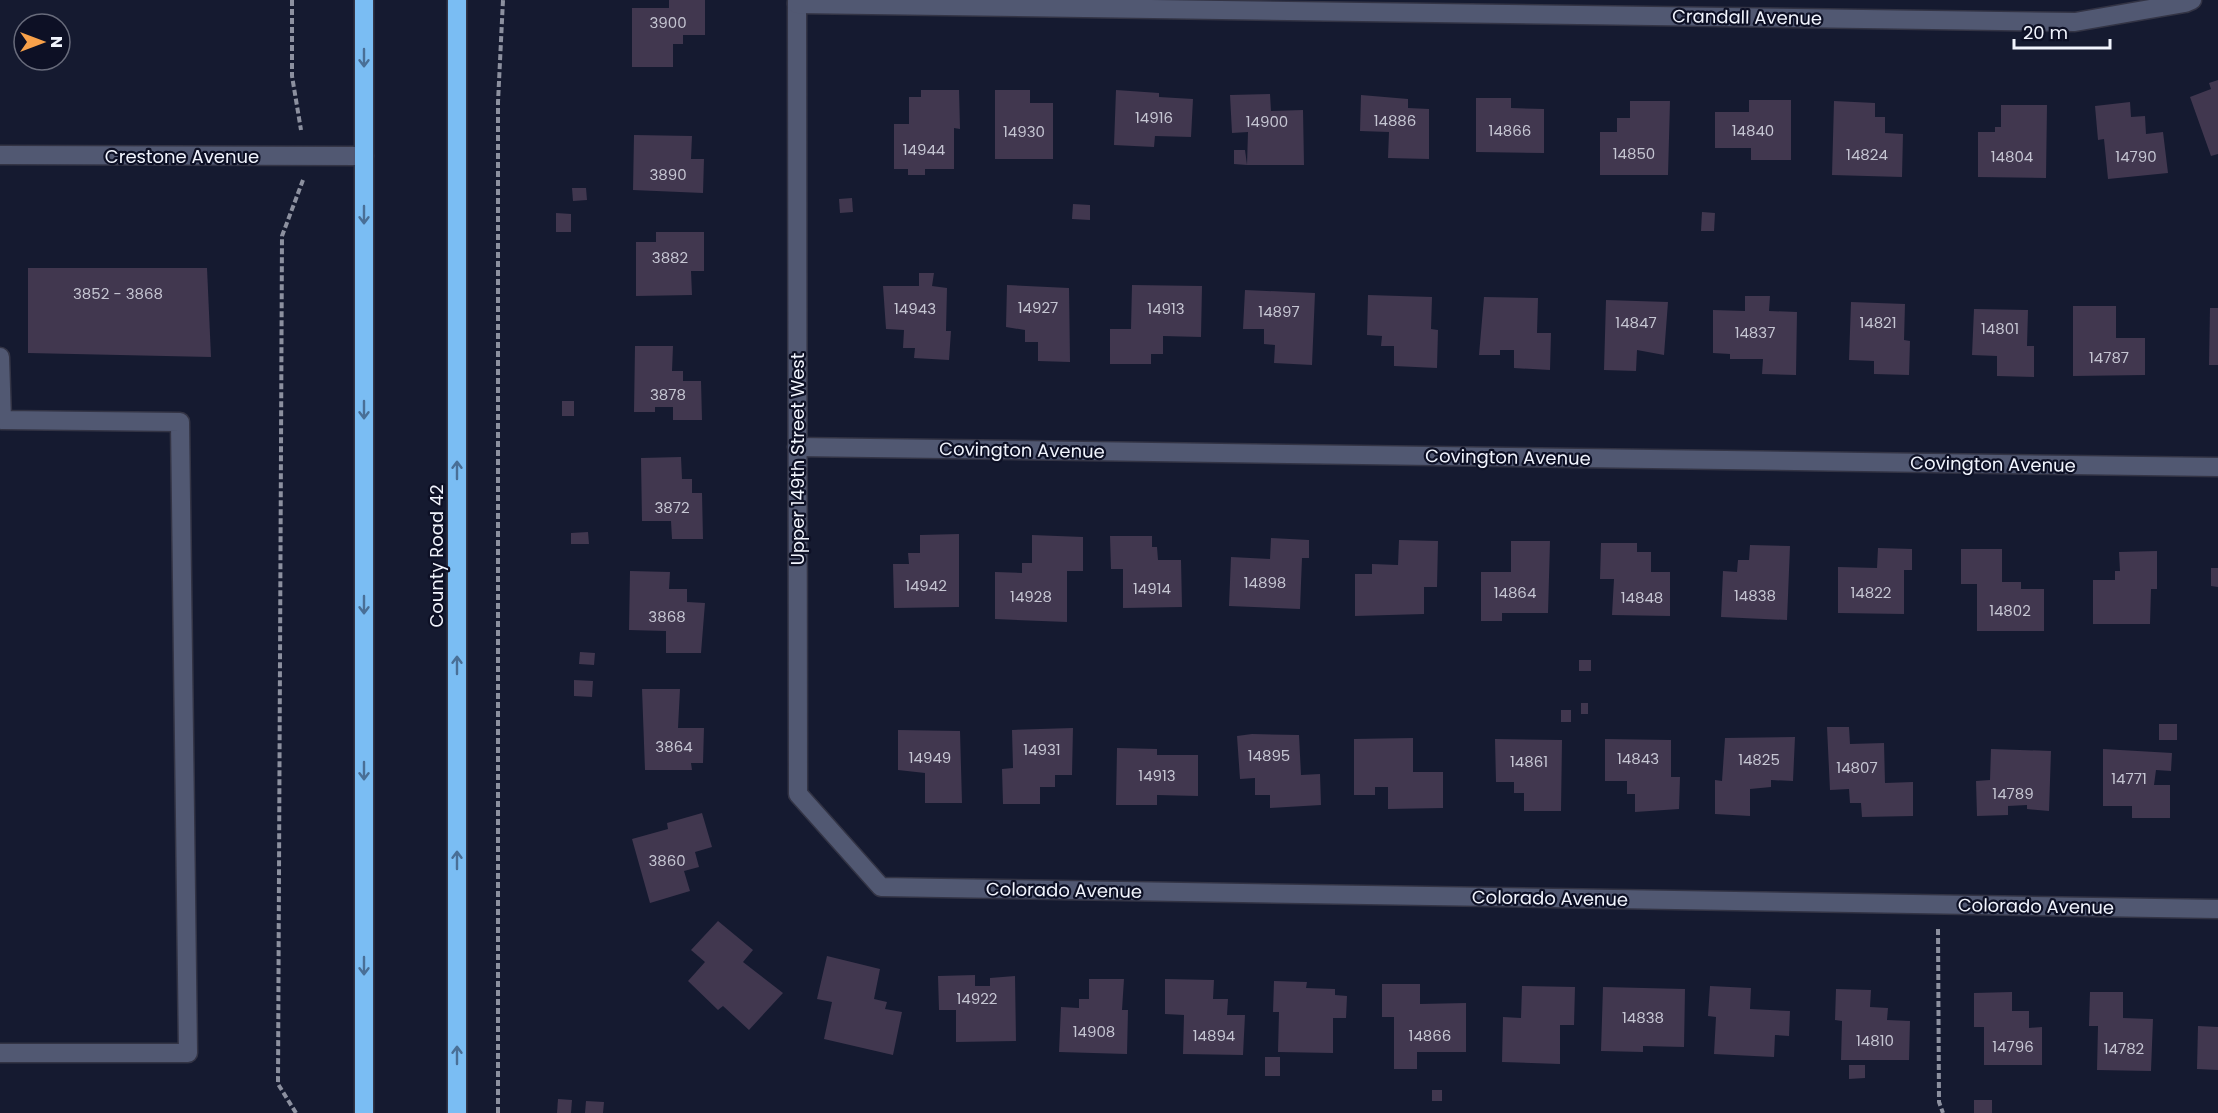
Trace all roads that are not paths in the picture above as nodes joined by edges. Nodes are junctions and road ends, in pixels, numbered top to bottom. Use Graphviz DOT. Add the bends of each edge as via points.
graph roads {
  1 [pos="364,0"];
  2 [pos="457,0"];
  3 [pos="2192,0"];
  4 [pos="796,2"];
  5 [pos="0,155"];
  6 [pos="364,156"];
  7 [pos="0,357"];
  8 [pos="797,447"];
  9 [pos="2218,467"];
  10 [pos="882,887"];
  11 [pos="2218,909"];
  12 [pos="0,1053"];
  13 [pos="364,1113"];
  14 [pos="457,1113"];
  1 -- 6 [label="highway, one-way"];
  14 -- 2 [label="highway, County Road 42, one-way"];
  3 -- 4 [label="street, Crandall Avenue" via="2076,22"];
  4 -- 8 [label="street, Upper 149th Street West"];
  5 -- 6 [label="street, Crestone Avenue"];
  6 -- 13 [label="highway, one-way"];
  7 -- 12 [label="street" via="2,420 180,422 188,1053"];
  8 -- 9 [label="street, Covington Avenue"];
  8 -- 10 [label="street, Upper 149th Street West" via="798,794"];
  10 -- 11 [label="street, Colorado Avenue"];
}
